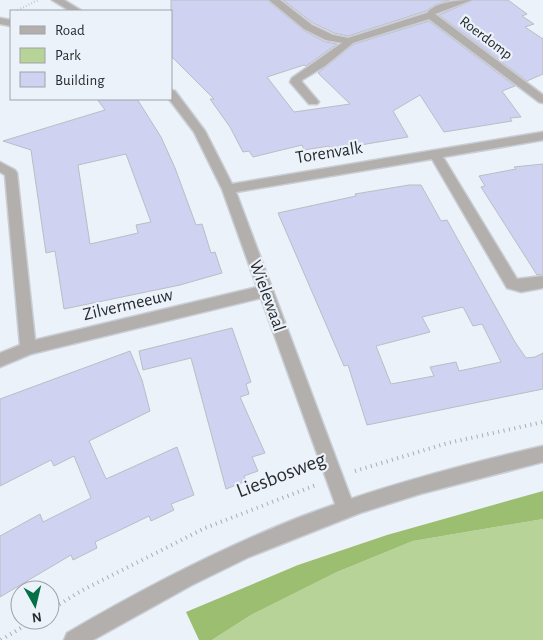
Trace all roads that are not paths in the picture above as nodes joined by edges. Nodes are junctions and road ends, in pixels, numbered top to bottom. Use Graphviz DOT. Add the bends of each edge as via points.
graph roads {
  1 [pos="57,0"];
  2 [pos="274,0"];
  3 [pos="467,0"];
  4 [pos="75,10"];
  5 [pos="430,15"];
  6 [pos="349,41"];
  7 [pos="172,94"];
  8 [pos="543,100"];
  9 [pos="313,102"];
  10 [pos="543,136"];
  11 [pos="436,155"];
  12 [pos="0,166"];
  13 [pos="228,188"];
  14 [pos="543,282"];
  15 [pos="266,291"];
  16 [pos="28,348"];
  17 [pos="0,360"];
  18 [pos="543,454"];
  19 [pos="346,509"];
  20 [pos="74,640"];
  1 -- 4 [label="street"];
  2 -- 6 [label="street" via="308,27 330,38"];
  3 -- 5 [label="street" via="433,11"];
  5 -- 6 [label="street"];
  5 -- 8 [label="street, Roerdomp"];
  6 -- 9 [label="street" via="321,64 297,78 296,82"];
  7 -- 13 [label="street, Wielewaal" via="199,131"];
  10 -- 11 [label="street, Torenvalk"];
  11 -- 13 [label="street, Torenvalk"];
  11 -- 14 [label="street" via="512,284 521,286"];
  12 -- 16 [label="street" via="11,173"];
  13 -- 15 [label="street, Wielewaal"];
  15 -- 16 [label="street, Zilvermeeuw"];
  15 -- 19 [label="street, Wielewaal"];
  16 -- 17 [label="street, Zilvermeeuw"];
  18 -- 19 [label="street" via="478,468"];
  19 -- 20 [label="street" via="200,570"];
}
